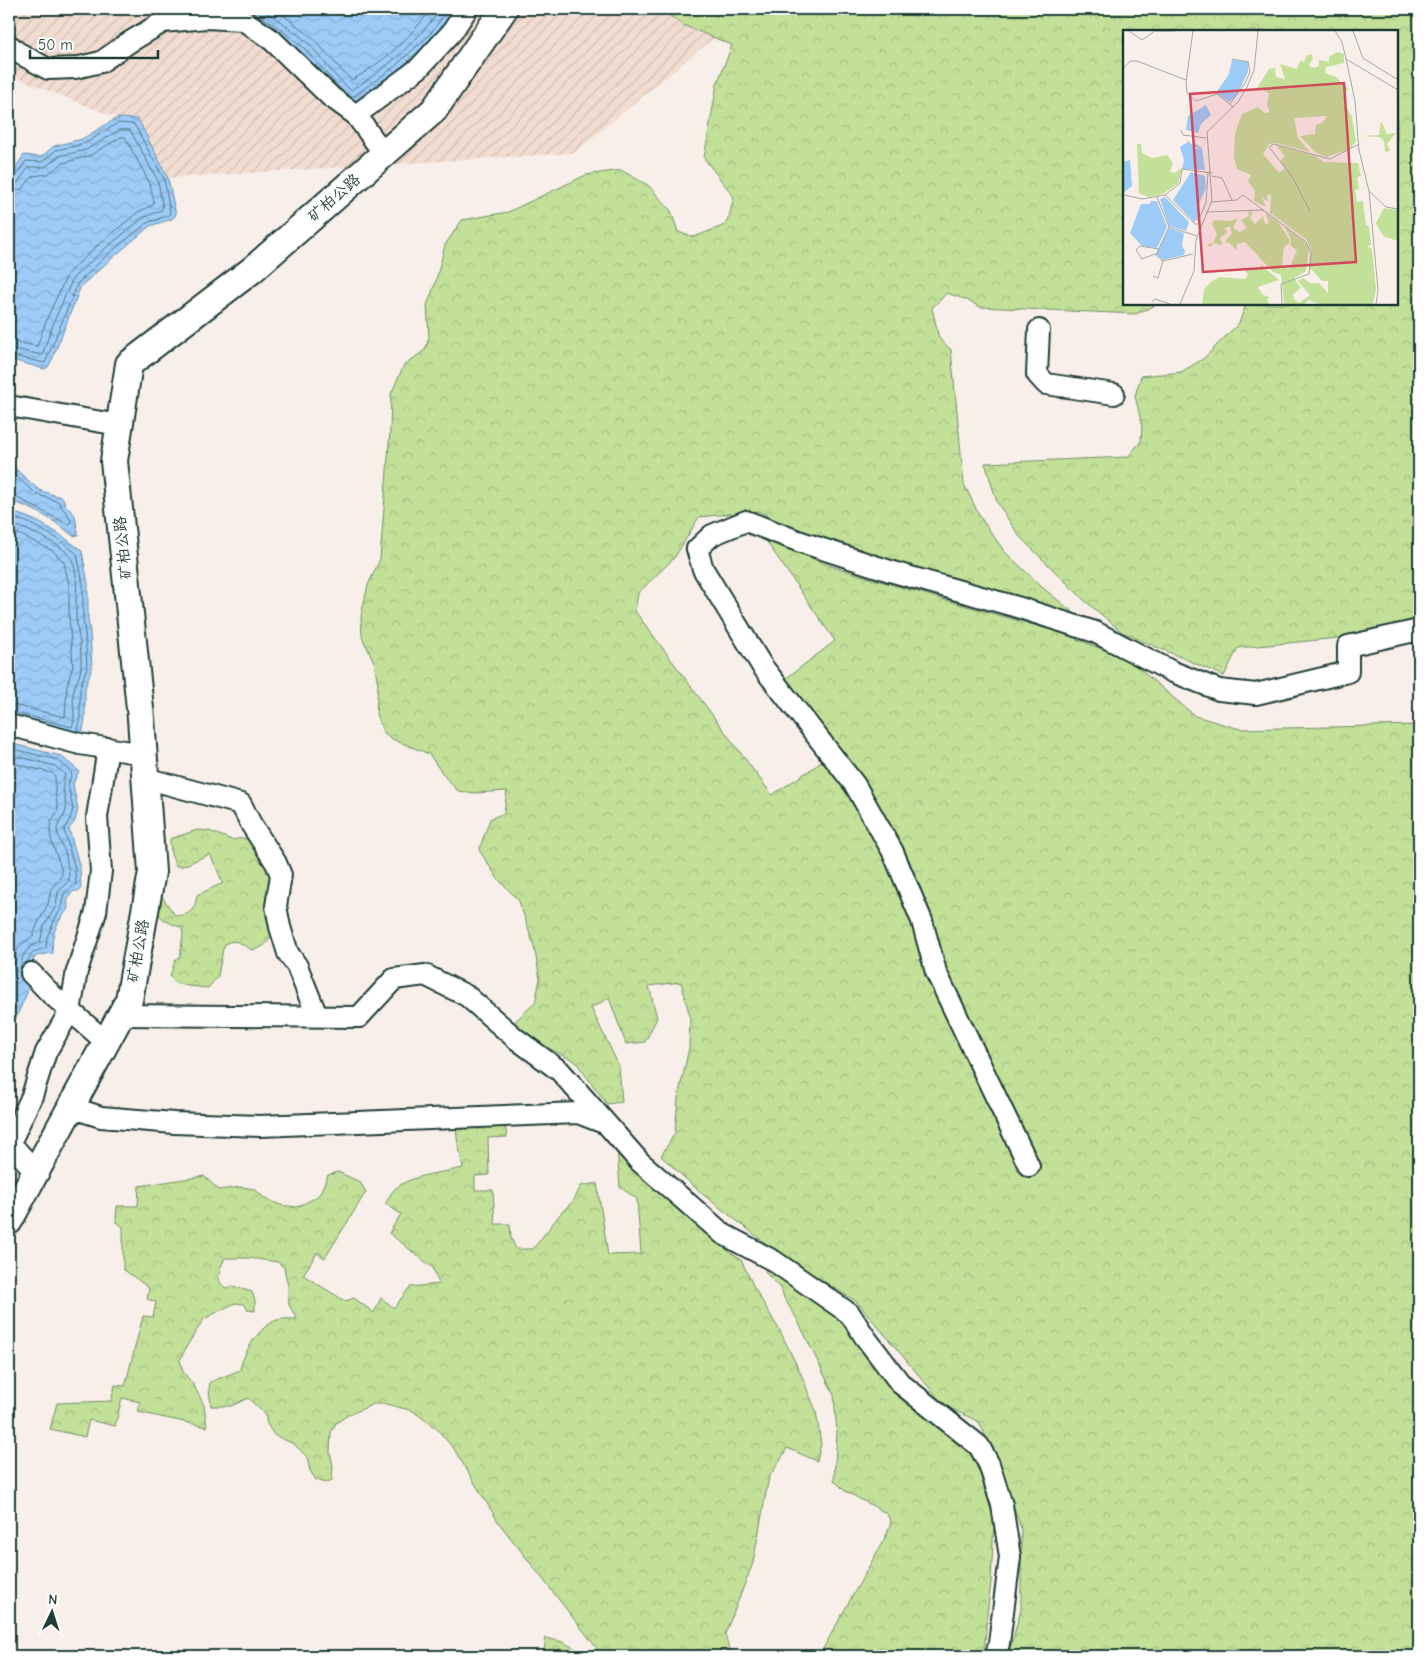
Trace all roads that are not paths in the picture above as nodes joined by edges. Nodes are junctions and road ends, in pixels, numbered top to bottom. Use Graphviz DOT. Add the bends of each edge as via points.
graph roads {
  1 [pos="467,9"];
  2 [pos="504,9"];
  3 [pos="9,45"];
  4 [pos="356,115"];
  5 [pos="384,154"];
  6 [pos="1039,330"];
  7 [pos="1114,394"];
  8 [pos="9,406"];
  9 [pos="119,425"];
  10 [pos="1419,630"];
  11 [pos="9,725"];
  12 [pos="108,748"];
  13 [pos="144,766"];
  14 [pos="31,973"];
  15 [pos="70,1011"];
  16 [pos="121,1015"];
  17 [pos="317,1016"];
  18 [pos="106,1042"];
  19 [pos="70,1107"];
  20 [pos="607,1124"];
  21 [pos="9,1144"];
  22 [pos="1029,1166"];
  23 [pos="35,1171"];
  24 [pos="9,1218"];
  25 [pos="996,1656"];
  1 -- 4 [label="street" via="452,32 419,68"];
  2 -- 5 [label="street, 矿柏公路" via="434,110"];
  3 -- 4 [label="street" via="48,69 75,68 101,62 163,22 206,18 243,20 272,40 331,97"];
  4 -- 5 [label="street"];
  5 -- 9 [label="street, 矿柏公路" via="252,270 128,364"];
  6 -- 7 [label="street" via="1037,374 1046,384"];
  8 -- 9 [label="street"];
  9 -- 13 [label="street, 矿柏公路" via="114,461"];
  10 -- 22 [label="street" via="1348,646 1348,672 1256,694 1219,690 1173,672 1095,632 798,542 746,521 712,536 698,549 702,570 762,666 855,785 893,852 922,921 936,972"];
  11 -- 12 [label="street"];
  12 -- 13 [label="street"];
  12 -- 15 [label="street" via="97,817 101,871 96,912 77,971"];
  13 -- 16 [label="street, 矿柏公路" via="152,872 129,1000"];
  13 -- 17 [label="street" via="241,804 281,875 276,906 280,927 288,953 297,966"];
  14 -- 15 [label="street"];
  15 -- 18 [label="street"];
  15 -- 21 [label="street" via="46,1052 32,1096"];
  16 -- 17 [label="street"];
  16 -- 18 [label="street, 矿柏公路"];
  17 -- 20 [label="street" via="359,1017 394,979 425,975 467,996 515,1038 560,1070"];
  18 -- 19 [label="street, 矿柏公路"];
  19 -- 20 [label="street" via="101,1117 260,1126 578,1113"];
  19 -- 23 [label="street, 矿柏公路"];
  20 -- 25 [label="street" via="639,1161 723,1234 774,1262 850,1314 900,1383 979,1446 989,1464 1002,1504 1010,1557"];
  21 -- 23 [label="street"];
  23 -- 24 [label="street, 矿柏公路"];
}
